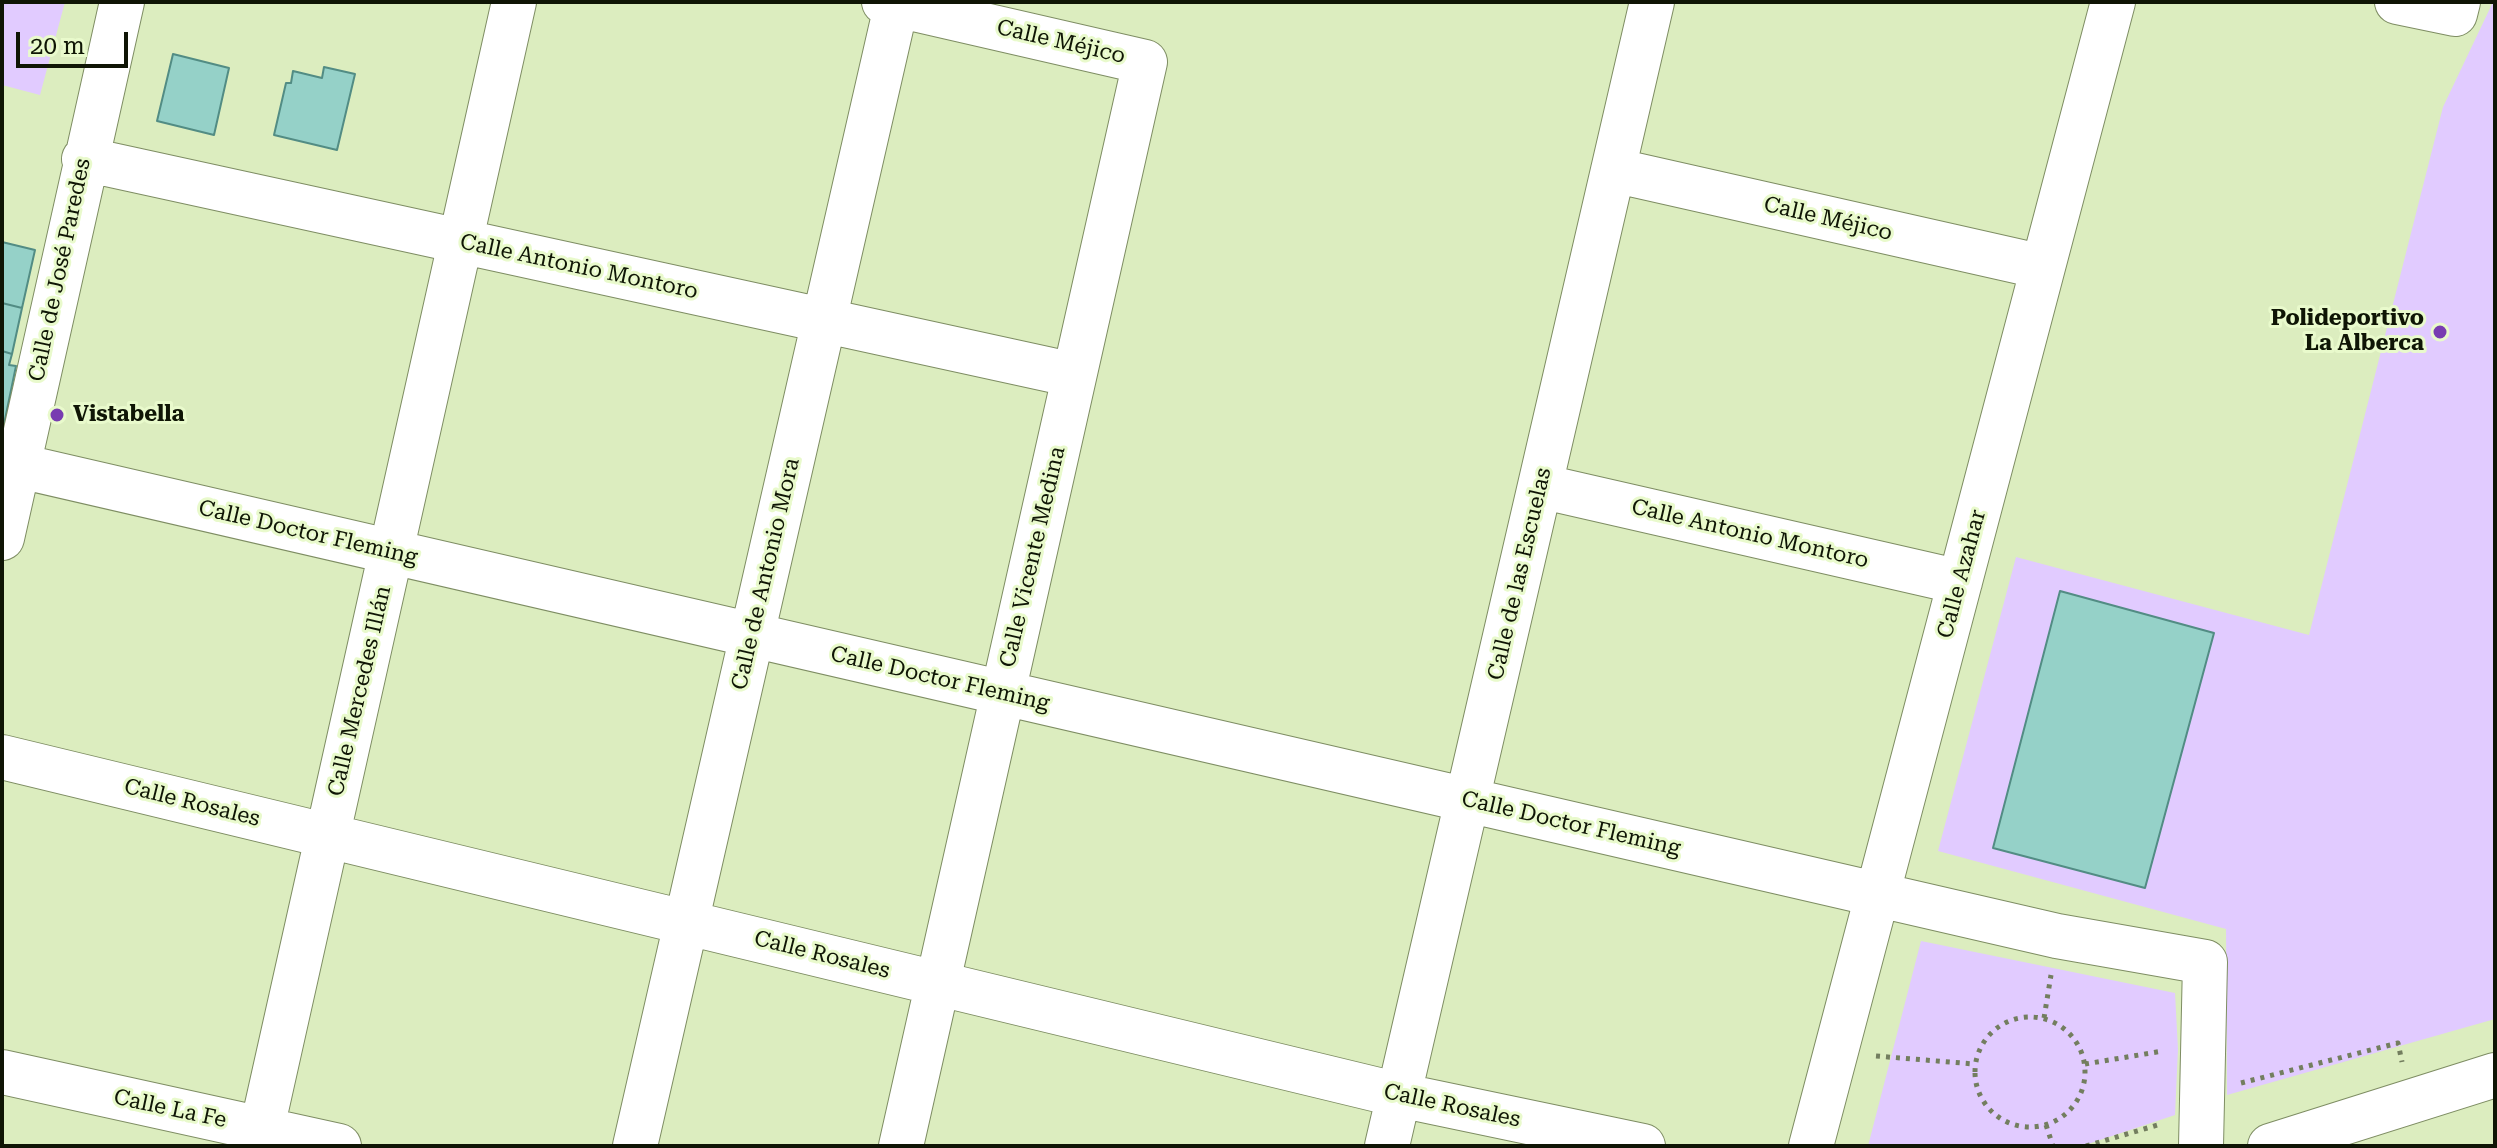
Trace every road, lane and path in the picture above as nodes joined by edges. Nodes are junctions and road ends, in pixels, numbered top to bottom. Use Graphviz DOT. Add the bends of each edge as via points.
graph roads {
  1 [pos="122,2"];
  2 [pos="514,2"];
  3 [pos="1652,2"];
  4 [pos="2113,2"];
  5 [pos="2397,2"];
  6 [pos="892,3"];
  7 [pos="2457,8"];
  8 [pos="1145,62"];
  9 [pos="84,159"];
  10 [pos="1613,170"];
  11 [pos="460,241"];
  12 [pos="2043,267"];
  13 [pos="824,320"];
  14 [pos="1074,375"];
  15 [pos="10,464"];
  16 [pos="1540,486"];
  17 [pos="2,538"];
  18 [pos="391,552"];
  19 [pos="1960,582"];
  20 [pos="752,635"];
  21 [pos="1003,693"];
  22 [pos="2,757"];
  23 [pos="1467,800"];
  24 [pos="328,835"];
  25 [pos="1877,895"];
  26 [pos="687,923"];
  27 [pos="2052,969"];
  28 [pos="938,983"];
  29 [pos="2044,1018"];
  30 [pos="2204,1042"];
  31 [pos="1837,1048"];
  32 [pos="1974,1064"];
  33 [pos="2085,1064"];
  34 [pos="2,1072"];
  35 [pos="2495,1075"];
  36 [pos="2203,1093"];
  37 [pos="1399,1095"];
  38 [pos="2412,1101"];
  39 [pos="2046,1125"];
  40 [pos="260,1138"];
  41 [pos="339,1146"];
  42 [pos="635,1146"];
  43 [pos="901,1146"];
  44 [pos="1387,1146"];
  45 [pos="1643,1146"];
  46 [pos="1811,1146"];
  47 [pos="2053,1146"];
  48 [pos="2086,1146"];
  49 [pos="2201,1146"];
  50 [pos="2270,1146"];
  1 -- 9 [label="street, Calle de José Paredes"];
  2 -- 11 [label="street, Calle Mercedes Illán"];
  3 -- 10 [label="street, Calle de las Escuelas"];
  4 -- 12 [label="street, Calle Azahar"];
  5 -- 7 [label="street"];
  6 -- 8 [label="street, Calle Méjico"];
  6 -- 13 [label="street, Calle de Antonio Mora"];
  8 -- 14 [label="street, Calle Vicente Medina"];
  9 -- 11 [label="street, Calle Antonio Montoro"];
  9 -- 15 [label="street, Calle de José Paredes"];
  10 -- 12 [label="street, Calle Méjico"];
  10 -- 16 [label="street, Calle de las Escuelas"];
  11 -- 13 [label="street, Calle Antonio Montoro"];
  11 -- 18 [label="street, Calle Mercedes Illán"];
  12 -- 19 [label="street, Calle Azahar"];
  13 -- 14 [label="street, Calle Antonio Montoro"];
  13 -- 20 [label="street, Calle de Antonio Mora"];
  14 -- 21 [label="street, Calle Vicente Medina"];
  15 -- 17 [label="street, Calle de José Paredes"];
  15 -- 18 [label="street, Calle Doctor Fleming"];
  16 -- 19 [label="street, Calle Antonio Montoro"];
  16 -- 23 [label="street, Calle de las Escuelas"];
  18 -- 20 [label="street, Calle Doctor Fleming"];
  18 -- 24 [label="street, Calle Mercedes Illán"];
  19 -- 25 [label="street, Calle Azahar"];
  20 -- 21 [label="street, Calle Doctor Fleming"];
  20 -- 26 [label="street, Calle de Antonio Mora"];
  21 -- 23 [label="street, Calle Doctor Fleming"];
  21 -- 28 [label="street, Calle Vicente Medina"];
  22 -- 24 [label="street, Calle Rosales"];
  23 -- 25 [label="street, Calle Doctor Fleming"];
  23 -- 37 [label="street, Calle de las Escuelas"];
  24 -- 26 [label="street, Calle Rosales"];
  24 -- 40 [label="street, Calle Mercedes Illán"];
  25 -- 30 [label="street, Calle Doctor Fleming" via="2057,936 2205,962"];
  25 -- 31 [label="street, Calle Azahar"];
  26 -- 28 [label="street, Calle Rosales"];
  26 -- 42 [label="street, Calle de Antonio Mora"];
  27 -- 29 [label="path"];
  28 -- 37 [label="street, Calle Rosales"];
  28 -- 43 [label="street, Calle Vicente Medina"];
  29 -- 32 [label="path" via="2007,1020 1991,1031"];
  29 -- 33 [label="path" via="2072,1035"];
  30 -- 33 [label="path"];
  30 -- 36 [label="street"];
  31 -- 32 [label="path" via="1889,1059"];
  31 -- 46 [label="street, Calle Azahar"];
  32 -- 39 [label="path" via="1981,1100 1993,1114 2027,1127"];
  33 -- 39 [label="path" via="2080,1095 2060,1118"];
  34 -- 40 [label="street, Calle La Fe"];
  35 -- 38 [label="street"];
  36 -- 38 [label="path" via="2398,1043"];
  36 -- 48 [label="path" via="2172,1102 2170,1122"];
  36 -- 49 [label="street"];
  37 -- 44 [label="street, Calle de las Escuelas"];
  37 -- 45 [label="street, Calle Rosales"];
  38 -- 50 [label="street"];
  39 -- 47 [label="path"];
  40 -- 41 [label="street, Calle La Fe"];
}
